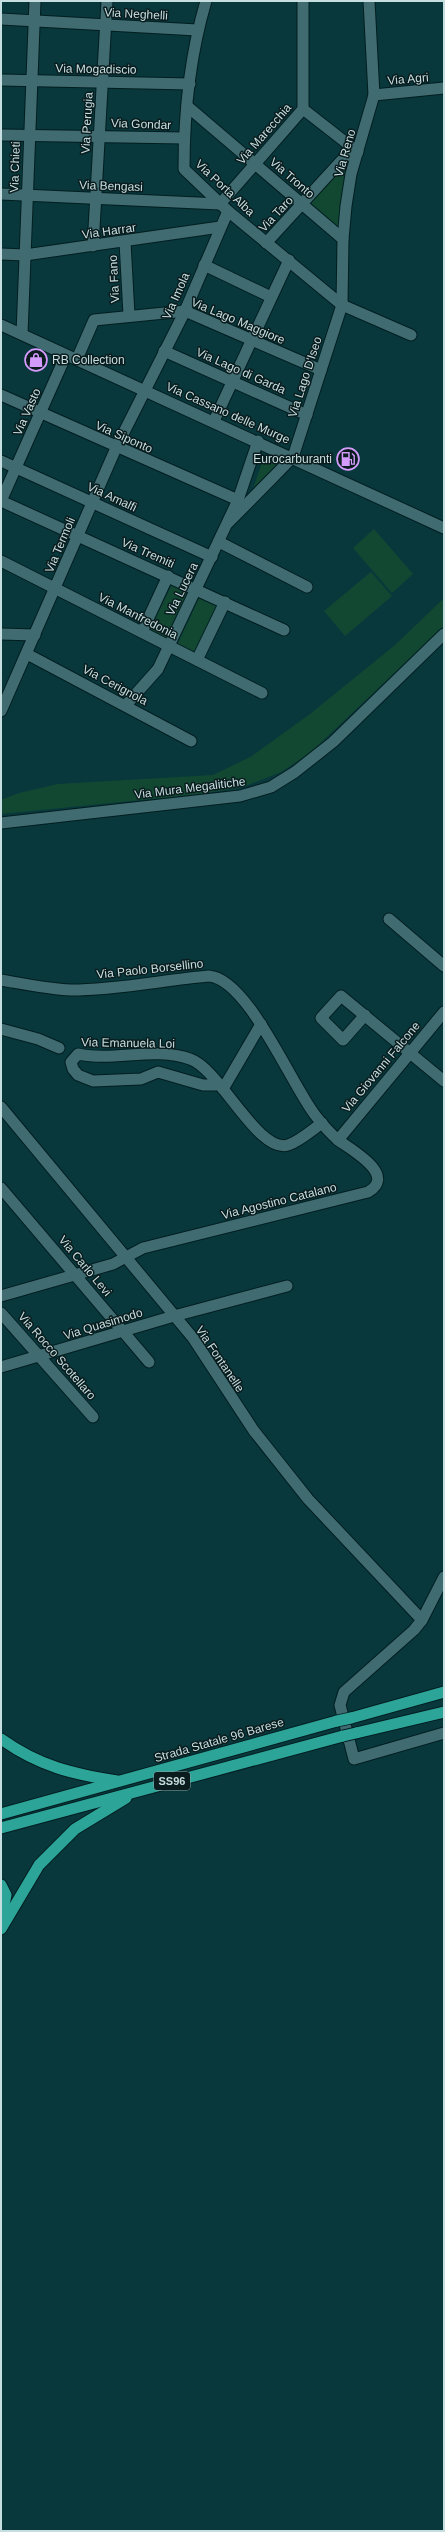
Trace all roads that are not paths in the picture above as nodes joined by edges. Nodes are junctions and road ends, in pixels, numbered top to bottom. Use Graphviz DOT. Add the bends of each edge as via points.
graph roads {
  1 [pos="35,1"];
  2 [pos="107,1"];
  3 [pos="206,1"];
  4 [pos="303,1"];
  5 [pos="370,3"];
  6 [pos="1,19"];
  7 [pos="34,21"];
  8 [pos="106,25"];
  9 [pos="197,30"];
  10 [pos="1,80"];
  11 [pos="32,81"];
  12 [pos="103,81"];
  13 [pos="190,84"];
  14 [pos="444,88"];
  15 [pos="374,95"];
  16 [pos="187,106"];
  17 [pos="303,109"];
  18 [pos="1,135"];
  19 [pos="100,135"];
  20 [pos="30,136"];
  21 [pos="184,138"];
  22 [pos="355,150"];
  23 [pos="256,163"];
  24 [pos="1,194"];
  25 [pos="27,196"];
  26 [pos="96,198"];
  27 [pos="303,204"];
  28 [pos="224,207"];
  29 [pos="220,227"];
  30 [pos="342,239"];
  31 [pos="125,242"];
  32 [pos="266,243"];
  33 [pos="93,246"];
  34 [pos="1,254"];
  35 [pos="25,255"];
  36 [pos="289,260"];
  37 [pos="204,265"];
  38 [pos="271,297"];
  39 [pos="342,305"];
  40 [pos="185,311"];
  41 [pos="129,315"];
  42 [pos="1,325"];
  43 [pos="22,334"];
  44 [pos="412,335"];
  45 [pos="252,340"];
  46 [pos="164,351"];
  47 [pos="66,355"];
  48 [pos="77,360"];
  49 [pos="321,370"];
  50 [pos="233,381"];
  51 [pos="145,390"];
  52 [pos="1,394"];
  53 [pos="41,413"];
  54 [pos="307,415"];
  55 [pos="214,421"];
  56 [pos="258,441"];
  57 [pos="116,448"];
  58 [pos="293,457"];
  59 [pos="1,461"];
  60 [pos="16,467"];
  61 [pos="238,500"];
  62 [pos="1,501"];
  63 [pos="92,502"];
  64 [pos="228,523"];
  65 [pos="444,528"];
  66 [pos="78,536"];
  67 [pos="219,542"];
  68 [pos="212,557"];
  69 [pos="1,562"];
  70 [pos="168,576"];
  71 [pos="307,587"];
  72 [pos="55,589"];
  73 [pos="197,589"];
  74 [pos="225,602"];
  75 [pos="284,630"];
  76 [pos="142,632"];
  77 [pos="1,634"];
  78 [pos="35,634"];
  79 [pos="444,634"];
  80 [pos="169,646"];
  81 [pos="26,654"];
  82 [pos="197,660"];
  83 [pos="262,693"];
  84 [pos="126,705"];
  85 [pos="1,711"];
  86 [pos="191,741"];
  87 [pos="1,823"];
  88 [pos="389,919"];
  89 [pos="444,966"];
  90 [pos="1,980"];
  91 [pos="444,1012"];
  92 [pos="365,1015"];
  93 [pos="261,1024"];
  94 [pos="1,1029"];
  95 [pos="410,1053"];
  96 [pos="74,1058"];
  97 [pos="444,1081"];
  98 [pos="221,1087"];
  99 [pos="1,1107"];
  100 [pos="322,1123"];
  101 [pos="338,1140"];
  102 [pos="1,1188"];
  103 [pos="127,1258"];
  104 [pos="77,1276"];
  105 [pos="287,1286"];
  106 [pos="1,1296"];
  107 [pos="1,1313"];
  108 [pos="174,1316"];
  109 [pos="122,1331"];
  110 [pos="40,1356"];
  111 [pos="149,1362"];
  112 [pos="1,1367"];
  113 [pos="93,1417"];
  114 [pos="444,1577"];
  115 [pos="422,1620"];
  116 [pos="444,1692"];
  117 [pos="444,1712"];
  118 [pos="444,1733"];
  119 [pos="1,1740"];
  120 [pos="121,1781"];
  121 [pos="146,1788"];
  122 [pos="1,1814"];
  123 [pos="1,1828"];
  124 [pos="1,1885"];
  125 [pos="1,1920"];
  126 [pos="1,1929"];
  1 -- 7 [label="street, Via Chieti"];
  2 -- 8 [label="street, Via Perugia"];
  3 -- 9 [label="street, Via Porta Alba"];
  4 -- 17 [label="street, Via Marecchia"];
  5 -- 15 [label="street, Via Reno"];
  6 -- 7 [label="street, Via Neghelli"];
  7 -- 8 [label="street, Via Neghelli"];
  7 -- 11 [label="street, Via Chieti"];
  8 -- 9 [label="street, Via Neghelli"];
  8 -- 12 [label="street, Via Perugia"];
  9 -- 13 [label="street, Via Porta Alba"];
  10 -- 11 [label="street, Via Mogadiscio"];
  11 -- 12 [label="street, Via Mogadiscio"];
  11 -- 20 [label="street, Via Chieti"];
  12 -- 13 [label="street, Via Mogadiscio"];
  12 -- 19 [label="street, Via Perugia"];
  13 -- 16 [label="street, Via Porta Alba"];
  14 -- 15 [label="street, Via Agri"];
  15 -- 22 [label="street, Via Reno"];
  16 -- 21 [label="street, Via Porta Alba"];
  16 -- 23 [label="street, Via Tronto"];
  17 -- 22 [label="street"];
  17 -- 23 [label="street, Via Marecchia"];
  18 -- 20 [label="street, Via Gondar"];
  19 -- 20 [label="street, Via Gondar"];
  19 -- 21 [label="street, Via Gondar"];
  19 -- 26 [label="street, Via Perugia"];
  20 -- 25 [label="street, Via Chieti"];
  21 -- 28 [label="street, Via Porta Alba" via="184,169"];
  22 -- 27 [label="street, Via Taro"];
  22 -- 30 [label="street, Via Reno"];
  23 -- 27 [label="street, Via Tronto"];
  23 -- 28 [label="street, Via Marecchia"];
  24 -- 25 [label="street, Via Bengasi"];
  25 -- 26 [label="street, Via Bengasi"];
  25 -- 35 [label="street, Via Chieti"];
  26 -- 28 [label="street, Via Bengasi"];
  26 -- 33 [label="street, Via Perugia"];
  27 -- 30 [label="street, Via Tronto"];
  27 -- 32 [label="street, Via Taro"];
  28 -- 29 [label="street, Via Imola"];
  28 -- 32 [label="street, Via Porta Alba"];
  29 -- 31 [label="street, Via Harrar"];
  29 -- 37 [label="street, Via Imola"];
  30 -- 39 [label="street, Via Reno"];
  31 -- 33 [label="street, Via Harrar"];
  31 -- 41 [label="street, Via Fano"];
  32 -- 36 [label="street, Via Porta Alba"];
  33 -- 35 [label="street, Via Harrar"];
  34 -- 35 [label="street, Via Harrar"];
  35 -- 43 [label="street, Via Chieti"];
  36 -- 38 [label="street"];
  36 -- 39 [label="street, Via Porta Alba"];
  37 -- 38 [label="street"];
  37 -- 40 [label="street, Via Imola"];
  38 -- 45 [label="street"];
  39 -- 44 [label="street, Via Porta Alba"];
  39 -- 49 [label="street, Via Lago D'Iseo"];
  40 -- 41 [label="street, Via Lago Maggiore"];
  40 -- 45 [label="street, Via Lago Maggiore"];
  40 -- 46 [label="street, Via Imola"];
  41 -- 48 [label="street, Via Lago Maggiore" via="94,320"];
  42 -- 43 [label="street, Via Cassano delle Murge"];
  43 -- 47 [label="street, Via Cassano delle Murge"];
  45 -- 49 [label="street, Via Lago Maggiore"];
  45 -- 50 [label="street"];
  46 -- 50 [label="street, Via Lago di Garda"];
  46 -- 51 [label="street, Via Imola"];
  47 -- 48 [label="street, Via Cassano delle Murge"];
  47 -- 53 [label="street, Via Vasto"];
  48 -- 51 [label="street, Via Cassano delle Murge"];
  49 -- 54 [label="street, Via Lago D'Iseo"];
  50 -- 54 [label="street, Via Lago di Garda"];
  50 -- 55 [label="street"];
  51 -- 55 [label="street, Via Cassano delle Murge"];
  51 -- 57 [label="street, Via Termoli"];
  52 -- 53 [label="street, Via Siponto"];
  53 -- 57 [label="street, Via Siponto"];
  53 -- 60 [label="street, Via Vasto"];
  54 -- 58 [label="street, Via Lago D'Iseo"];
  55 -- 56 [label="street, Via Cassano delle Murge"];
  56 -- 58 [label="street, Via Cassano delle Murge"];
  56 -- 61 [label="street, Via Lucera"];
  57 -- 61 [label="street, Via Siponto"];
  57 -- 63 [label="street, Via Termoli"];
  58 -- 64 [label="street, Via Lucera"];
  58 -- 65 [label="street, Via Cassano delle Murge"];
  59 -- 60 [label="street, Via Amalfi"];
  60 -- 62 [label="street, Via Vasto"];
  60 -- 63 [label="street, Via Amalfi"];
  61 -- 64 [label="street, Via Lucera"];
  62 -- 66 [label="street, Via Tremiti"];
  63 -- 66 [label="street, Via Termoli"];
  63 -- 68 [label="street, Via Amalfi"];
  64 -- 67 [label="street, Via Lucera"];
  66 -- 70 [label="street, Via Tremiti"];
  66 -- 72 [label="street, Via Termoli"];
  67 -- 68 [label="street, Via Lucera"];
  67 -- 71 [label="street"];
  68 -- 73 [label="street, Via Lucera"];
  69 -- 72 [label="street, Via Manfredonia"];
  70 -- 73 [label="street, Via Tremiti"];
  70 -- 76 [label="street, Via Lucera"];
  72 -- 76 [label="street, Via Manfredonia"];
  72 -- 78 [label="street, Via Termoli"];
  73 -- 74 [label="street, Via Tremiti"];
  73 -- 80 [label="street, Via Lucera"];
  74 -- 75 [label="street, Via Tremiti"];
  74 -- 82 [label="street"];
  76 -- 80 [label="street, Via Manfredonia"];
  77 -- 78 [label="street"];
  78 -- 81 [label="street, Via Termoli"];
  79 -- 87 [label="street, Via Mura Megalitiche" via="333,742 271,787 240,796"];
  80 -- 82 [label="street, Via Manfredonia"];
  80 -- 84 [label="street, Via Lucera" via="158,669"];
  81 -- 84 [label="street, Via Cerignola"];
  81 -- 85 [label="street, Via Termoli"];
  82 -- 83 [label="street, Via Manfredonia"];
  84 -- 86 [label="street, Via Cerignola"];
  88 -- 89 [label="street"];
  90 -- 93 [label="street, Via Paolo Borsellino" via="72,990 216,976 240,994"];
  91 -- 95 [label="street, Via Giovanni Falcone"];
  92 -- 95 [label="street"];
  93 -- 98 [label="street"];
  93 -- 100 [label="street, Via Paolo Borsellino" via="299,1092"];
  94 -- 96 [label="street" via="38,1039"];
  95 -- 97 [label="street"];
  95 -- 101 [label="street, Via Giovanni Falcone"];
  96 -- 98 [label="street, Via Emanuela Loi" via="167,1055 189,1058 204,1067"];
  96 -- 98 [label="street, Via Emanuela Loi" via="73,1069 78,1075 93,1081 141,1079 158,1072 203,1085"];
  98 -- 100 [label="street, Via Emanuela Loi" via="253,1125 276,1144 288,1145"];
  99 -- 103 [label="street, Via Fontanelle"];
  100 -- 101 [label="street, Via Paolo Borsellino"];
  101 -- 103 [label="street, Via Agostino Catalano" via="372,1165 376,1176 372,1189 143,1248"];
  102 -- 104 [label="street, Via Carlo Levi"];
  103 -- 104 [label="street"];
  103 -- 108 [label="street, Via Fontanelle"];
  104 -- 106 [label="street"];
  104 -- 109 [label="street, Via Carlo Levi"];
  105 -- 108 [label="street, Via Quasimodo"];
  107 -- 110 [label="street, Via Rocco Scotellaro"];
  108 -- 109 [label="street, Via Quasimodo"];
  108 -- 115 [label="street, Via Fontanelle" via="193,1338 254,1431 308,1499"];
  109 -- 110 [label="street, Via Quasimodo"];
  109 -- 111 [label="street, Via Carlo Levi"];
  110 -- 112 [label="street, Via Quasimodo"];
  110 -- 113 [label="street, Via Rocco Scotellaro"];
  114 -- 115 [label="street"];
  115 -- 118 [label="street" via="344,1692 340,1705 354,1759"];
  116 -- 120 [label="highway, Strada Statale 96 Barese / SS96, bridge"];
  117 -- 121 [label="highway, SS96, bridge"];
  119 -- 120 [label="highway" via="32,1759 64,1772"];
  120 -- 122 [label="highway, Strada Statale 96 Barese / SS96"];
  121 -- 123 [label="highway, SS96"];
  121 -- 126 [label="highway" via="75,1829 38,1865"];
  124 -- 125 [label="highway" via="6,1895"];
}
